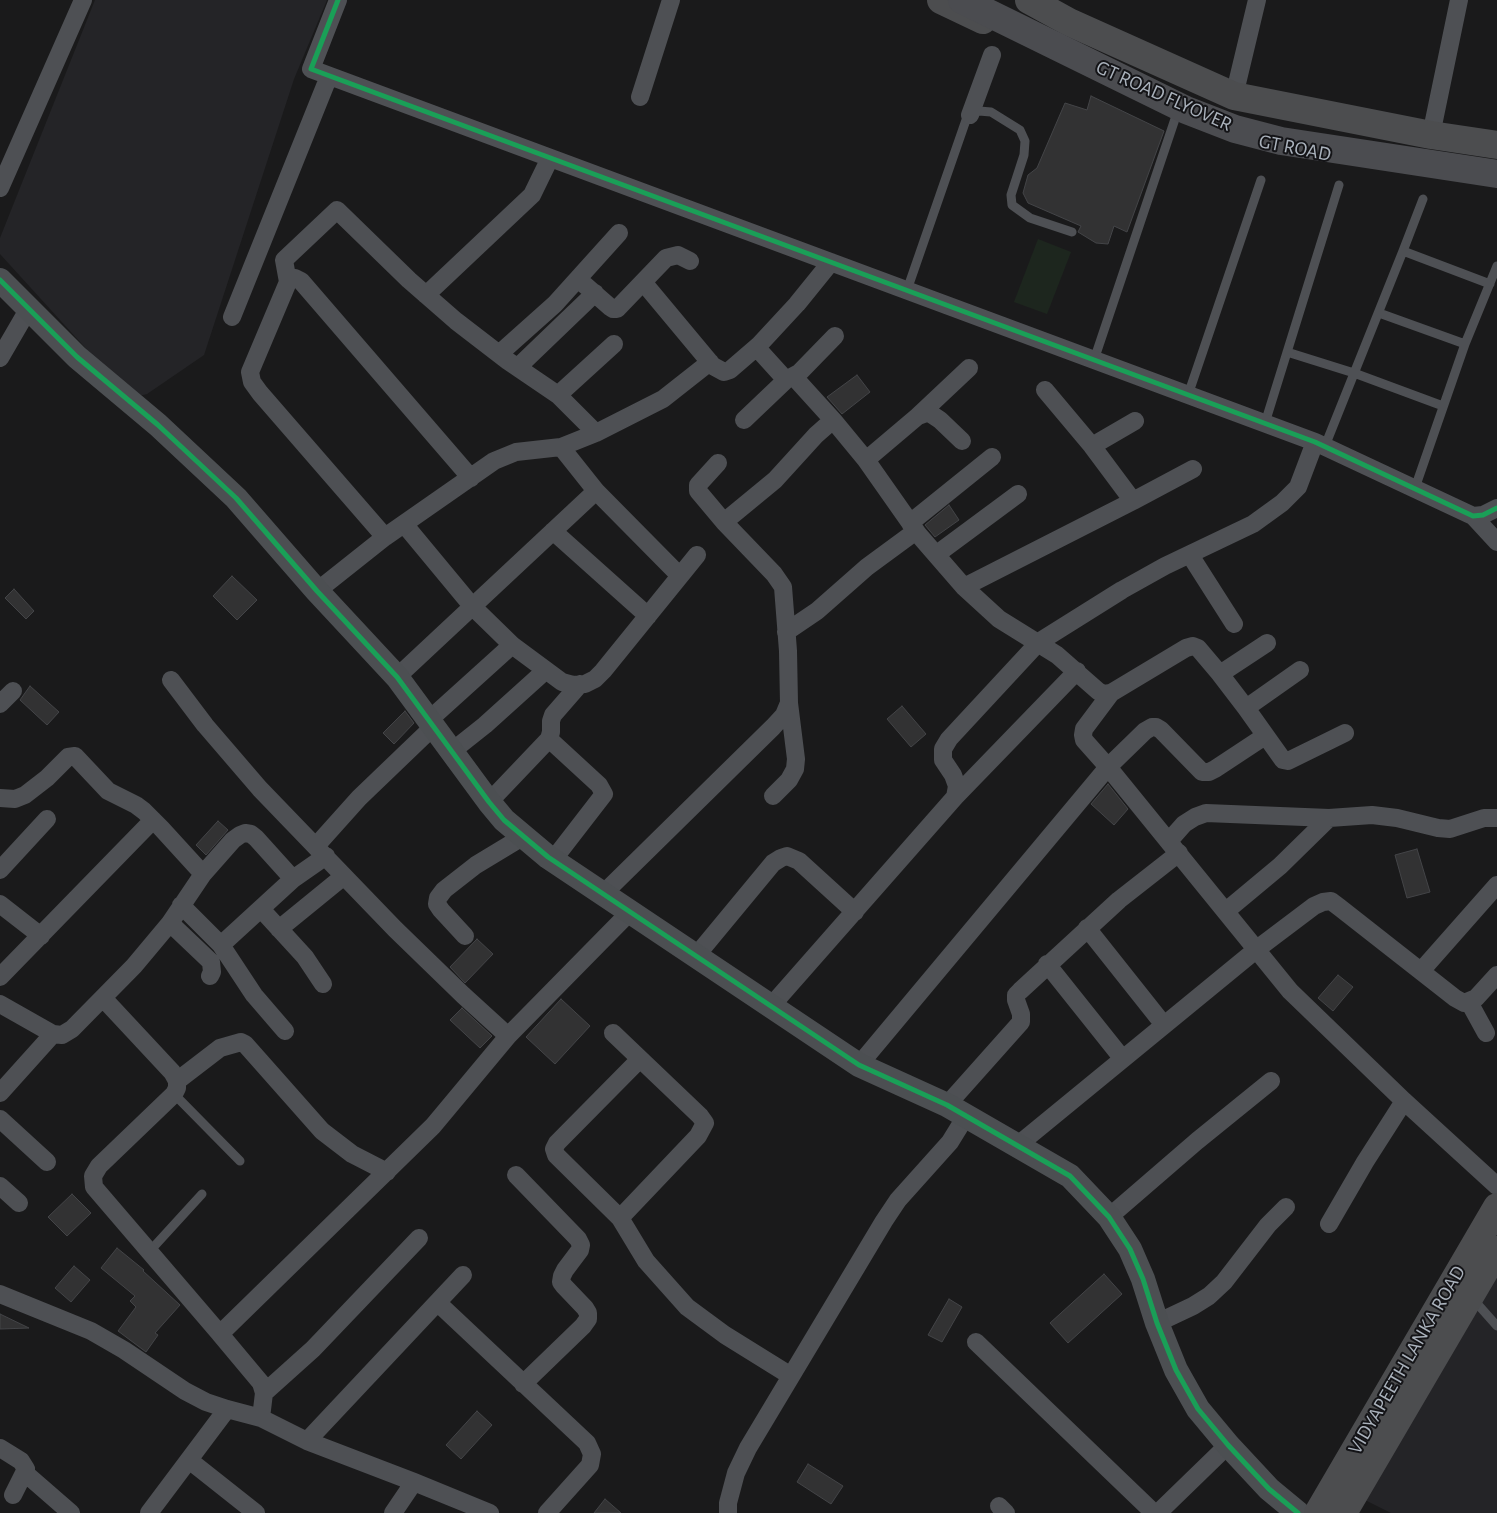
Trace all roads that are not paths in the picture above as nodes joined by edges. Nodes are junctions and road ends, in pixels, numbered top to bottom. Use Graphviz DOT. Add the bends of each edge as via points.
graph roads {
  1 [pos="83,0"];
  2 [pos="338,0"];
  3 [pos="671,0"];
  4 [pos="941,0"];
  5 [pos="962,0"];
  6 [pos="1002,0"];
  7 [pos="1029,0"];
  8 [pos="1257,0"];
  9 [pos="1460,0"];
  10 [pos="992,55"];
  11 [pos="329,76"];
  12 [pos="1234,96"];
  13 [pos="640,97"];
  14 [pos="1177,113"];
  15 [pos="970,115"];
  16 [pos="1431,135"];
  17 [pos="1497,145"];
  18 [pos="1497,156"];
  19 [pos="550,158"];
  20 [pos="1497,174"];
  21 [pos="1261,180"];
  22 [pos="1497,180"];
  23 [pos="1339,185"];
  24 [pos="0,188"];
  25 [pos="1423,199"];
  26 [pos="1072,232"];
  27 [pos="620,233"];
  28 [pos="1404,251"];
  29 [pos="690,261"];
  30 [pos="831,262"];
  31 [pos="1497,266"];
  32 [pos="578,279"];
  33 [pos="0,280"];
  34 [pos="288,282"];
  35 [pos="643,282"];
  36 [pos="1490,284"];
  37 [pos="907,290"];
  38 [pos="595,293"];
  39 [pos="426,295"];
  40 [pos="29,308"];
  41 [pos="1379,312"];
  42 [pos="232,317"];
  43 [pos="836,336"];
  44 [pos="614,344"];
  45 [pos="1465,344"];
  46 [pos="757,348"];
  47 [pos="1287,352"];
  48 [pos="499,354"];
  49 [pos="0,358"];
  50 [pos="1094,360"];
  51 [pos="710,362"];
  52 [pos="518,368"];
  53 [pos="969,368"];
  54 [pos="1354,374"];
  55 [pos="790,379"];
  56 [pos="1045,390"];
  57 [pos="558,395"];
  58 [pos="1188,395"];
  59 [pos="1443,406"];
  60 [pos="918,416"];
  61 [pos="744,420"];
  62 [pos="833,420"];
  63 [pos="1135,421"];
  64 [pos="1266,423"];
  65 [pos="596,433"];
  66 [pos="962,441"];
  67 [pos="1320,444"];
  68 [pos="1092,446"];
  69 [pos="561,447"];
  70 [pos="992,458"];
  71 [pos="866,460"];
  72 [pos="718,463"];
  73 [pos="1193,469"];
  74 [pos="471,478"];
  75 [pos="1415,488"];
  76 [pos="596,491"];
  77 [pos="1018,494"];
  78 [pos="1133,501"];
  79 [pos="1497,508"];
  80 [pos="1473,516"];
  81 [pos="724,522"];
  82 [pos="404,524"];
  83 [pos="913,527"];
  84 [pos="553,530"];
  85 [pos="385,537"];
  86 [pos="1497,542"];
  87 [pos="937,554"];
  88 [pos="697,555"];
  89 [pos="1190,555"];
  90 [pos="680,576"];
  91 [pos="964,587"];
  92 [pos="317,591"];
  93 [pos="472,606"];
  94 [pos="648,616"];
  95 [pos="1234,624"];
  96 [pos="786,632"];
  97 [pos="1039,642"];
  98 [pos="1267,643"];
  99 [pos="512,645"];
  100 [pos="546,670"];
  101 [pos="1300,670"];
  102 [pos="1077,671"];
  103 [pos="1220,674"];
  104 [pos="397,677"];
  105 [pos="171,680"];
  106 [pos="580,684"];
  107 [pos="13,691"];
  108 [pos="1111,693"];
  109 [pos="788,703"];
  110 [pos="0,704"];
  111 [pos="1246,708"];
  112 [pos="432,723"];
  113 [pos="1345,733"];
  114 [pos="1265,736"];
  115 [pos="549,738"];
  116 [pos="451,752"];
  117 [pos="1108,767"];
  118 [pos="773,796"];
  119 [pos="955,797"];
  120 [pos="0,798"];
  121 [pos="489,802"];
  122 [pos="1329,818"];
  123 [pos="1497,818"];
  124 [pos="47,819"];
  125 [pos="153,820"];
  126 [pos="524,836"];
  127 [pos="1174,847"];
  128 [pos="321,851"];
  129 [pos="553,860"];
  130 [pos="0,870"];
  131 [pos="203,874"];
  132 [pos="344,876"];
  133 [pos="293,879"];
  134 [pos="1497,885"];
  135 [pos="602,894"];
  136 [pos="0,904"];
  137 [pos="181,905"];
  138 [pos="260,909"];
  139 [pos="1226,911"];
  140 [pos="630,912"];
  141 [pos="854,912"];
  142 [pos="170,923"];
  143 [pos="1087,928"];
  144 [pos="279,929"];
  145 [pos="40,936"];
  146 [pos="464,936"];
  147 [pos="222,945"];
  148 [pos="1257,949"];
  149 [pos="696,956"];
  150 [pos="1047,964"];
  151 [pos="1421,971"];
  152 [pos="1497,975"];
  153 [pos="210,976"];
  154 [pos="0,977"];
  155 [pos="323,984"];
  156 [pos="103,998"];
  157 [pos="1469,1002"];
  158 [pos="0,1004"];
  159 [pos="772,1005"];
  160 [pos="1164,1025"];
  161 [pos="285,1031"];
  162 [pos="613,1033"];
  163 [pos="53,1034"];
  164 [pos="1486,1034"];
  165 [pos="508,1036"];
  166 [pos="1122,1058"];
  167 [pos="640,1059"];
  168 [pos="858,1065"];
  169 [pos="1271,1081"];
  170 [pos="175,1087"];
  171 [pos="0,1093"];
  172 [pos="1404,1101"];
  173 [pos="956,1111"];
  174 [pos="0,1120"];
  175 [pos="1018,1145"];
  176 [pos="47,1162"];
  177 [pos="240,1162"];
  178 [pos="387,1172"];
  179 [pos="516,1175"];
  180 [pos="0,1186"];
  181 [pos="1497,1186"];
  182 [pos="202,1194"];
  183 [pos="19,1203"];
  184 [pos="1286,1206"];
  185 [pos="1497,1207"];
  186 [pos="1109,1217"];
  187 [pos="620,1218"];
  188 [pos="1328,1224"];
  189 [pos="419,1238"];
  190 [pos="1497,1250"];
  191 [pos="149,1252"];
  192 [pos="463,1275"];
  193 [pos="0,1294"];
  194 [pos="1471,1296"];
  195 [pos="438,1303"];
  196 [pos="1157,1323"];
  197 [pos="1497,1326"];
  198 [pos="220,1334"];
  199 [pos="976,1342"];
  200 [pos="791,1376"];
  201 [pos="524,1384"];
  202 [pos="264,1393"];
  203 [pos="227,1410"];
  204 [pos="260,1418"];
  205 [pos="307,1441"];
  206 [pos="1228,1445"];
  207 [pos="0,1448"];
  208 [pos="189,1460"];
  209 [pos="25,1473"];
  210 [pos="414,1482"];
  211 [pos="13,1495"];
  212 [pos="1335,1510"];
  213 [pos="396,1512"];
  214 [pos="71,1513"];
  215 [pos="149,1513"];
  216 [pos="256,1513"];
  217 [pos="490,1513"];
  218 [pos="547,1513"];
  219 [pos="728,1513"];
  220 [pos="1154,1513"];
  221 [pos="1158,1513"];
  222 [pos="1298,1513"];
  1 -- 24 [label="street"];
  2 -- 11 [label="street" via="311,69"];
  3 -- 13 [label="street"];
  4 -- 14 [label="main road, GT ROAD"];
  5 -- 20 [label="highway, GT ROAD FLYOVER" via="1186,110 1236,129 1281,140"];
  6 -- 18 [label="highway, GT ROAD FLYOVER" via="1193,94 1241,112 1284,123"];
  7 -- 12 [label="main road, GT ROAD" via="1068,22"];
  8 -- 12 [label="street"];
  9 -- 16 [label="street"];
  10 -- 15 [label="street"];
  11 -- 19 [label="street"];
  11 -- 42 [label="street"];
  12 -- 16 [label="main road, GT ROAD"];
  14 -- 22 [label="main road, GT ROAD" via="1231,135 1283,148"];
  14 -- 50 [label="lane"];
  15 -- 26 [label="lane" via="979,111 991,112 1020,130 1025,141 1024,155 1011,195 1012,205 1030,218"];
  15 -- 37 [label="lane"];
  16 -- 17 [label="main road, GT ROAD"];
  19 -- 30 [label="street"];
  19 -- 39 [label="street" via="532,195"];
  21 -- 58 [label="lane"];
  23 -- 47 [label="lane"];
  25 -- 28 [label="lane"];
  27 -- 32 [label="street"];
  28 -- 36 [label="lane"];
  28 -- 41 [label="lane"];
  29 -- 35 [label="street" via="678,255 666,258"];
  30 -- 37 [label="street"];
  30 -- 46 [label="street"];
  31 -- 36 [label="lane"];
  32 -- 38 [label="street"];
  32 -- 48 [label="street"];
  33 -- 40 [label="street"];
  34 -- 39 [label="street" via="284,260 337,210"];
  34 -- 74 [label="street" via="294,278 301,281"];
  34 -- 85 [label="street" via="250,372 252,382"];
  35 -- 38 [label="street" via="613,309"];
  35 -- 51 [label="street"];
  36 -- 45 [label="lane"];
  37 -- 50 [label="street"];
  38 -- 52 [label="street"];
  39 -- 48 [label="street"];
  40 -- 49 [label="street"];
  40 -- 92 [label="street" via="76,357 158,425 236,498"];
  41 -- 45 [label="lane"];
  41 -- 54 [label="lane"];
  43 -- 55 [label="street"];
  44 -- 57 [label="street"];
  45 -- 59 [label="lane"];
  46 -- 51 [label="street" via="724,372"];
  46 -- 55 [label="street"];
  47 -- 54 [label="lane"];
  47 -- 64 [label="lane"];
  48 -- 52 [label="street"];
  50 -- 58 [label="street"];
  51 -- 65 [label="street" via="663,399"];
  52 -- 57 [label="street"];
  53 -- 60 [label="street"];
  54 -- 59 [label="lane"];
  54 -- 67 [label="lane"];
  55 -- 61 [label="street"];
  55 -- 62 [label="street"];
  56 -- 68 [label="street"];
  57 -- 65 [label="street"];
  58 -- 64 [label="street"];
  59 -- 75 [label="lane"];
  60 -- 66 [label="street" via="931,414"];
  60 -- 71 [label="street"];
  62 -- 71 [label="street"];
  62 -- 81 [label="street" via="775,480"];
  63 -- 68 [label="street"];
  64 -- 67 [label="street"];
  65 -- 69 [label="street"];
  67 -- 75 [label="street"];
  67 -- 89 [label="street" via="1298,487 1282,503 1253,524"];
  68 -- 78 [label="street"];
  69 -- 74 [label="street" via="516,452 494,461"];
  69 -- 76 [label="street"];
  70 -- 83 [label="street"];
  71 -- 83 [label="street"];
  72 -- 81 [label="street" via="698,485 698,491"];
  73 -- 78 [label="street"];
  74 -- 82 [label="street"];
  75 -- 80 [label="street"];
  76 -- 84 [label="street"];
  76 -- 90 [label="street"];
  77 -- 87 [label="street"];
  78 -- 91 [label="street"];
  79 -- 80 [label="street"];
  80 -- 86 [label="street"];
  81 -- 96 [label="street" via="783,587"];
  82 -- 85 [label="street"];
  82 -- 93 [label="street"];
  83 -- 87 [label="street"];
  83 -- 96 [label="street" via="818,611"];
  84 -- 93 [label="street"];
  84 -- 94 [label="street"];
  85 -- 92 [label="street"];
  87 -- 91 [label="street"];
  88 -- 90 [label="street"];
  89 -- 95 [label="street"];
  89 -- 97 [label="street" via="1122,590"];
  90 -- 94 [label="street"];
  91 -- 97 [label="street" via="999,619"];
  92 -- 104 [label="street"];
  93 -- 99 [label="street"];
  93 -- 104 [label="street"];
  94 -- 106 [label="street" via="595,679"];
  96 -- 109 [label="street"];
  97 -- 102 [label="street"];
  97 -- 119 [label="street" via="943,749 943,760 956,786"];
  98 -- 103 [label="street"];
  99 -- 100 [label="street"];
  99 -- 112 [label="street"];
  100 -- 106 [label="street" via="562,682"];
  100 -- 116 [label="street"];
  101 -- 111 [label="street"];
  102 -- 108 [label="street" via="1098,691"];
  102 -- 119 [label="street"];
  103 -- 108 [label="street" via="1193,646"];
  103 -- 111 [label="street"];
  104 -- 112 [label="street"];
  105 -- 128 [label="street" via="260,789"];
  106 -- 115 [label="street" via="553,715"];
  107 -- 110 [label="street"];
  108 -- 117 [label="street" via="1083,735"];
  109 -- 118 [label="street" via="795,769"];
  109 -- 135 [label="street" via="784,715 773,727"];
  111 -- 114 [label="street"];
  112 -- 116 [label="street"];
  112 -- 128 [label="street" via="359,798"];
  113 -- 114 [label="street" via="1288,762 1279,757"];
  114 -- 117 [label="street" via="1215,769 1202,772 1161,730 1152,727"];
  115 -- 121 [label="street"];
  115 -- 129 [label="street" via="599,785 604,794"];
  116 -- 121 [label="street"];
  117 -- 127 [label="street"];
  117 -- 168 [label="street"];
  119 -- 141 [label="street"];
  120 -- 125 [label="street" via="15,799 25,795 68,757 75,756 108,790 136,805"];
  121 -- 126 [label="street"];
  122 -- 123 [label="street" via="1372,815 1450,829 1484,818"];
  122 -- 127 [label="street" via="1206,813 1184,824"];
  122 -- 139 [label="street" via="1280,866"];
  124 -- 130 [label="street"];
  125 -- 131 [label="street"];
  125 -- 145 [label="street"];
  126 -- 129 [label="street"];
  126 -- 146 [label="street" via="476,865 438,898 440,910"];
  127 -- 139 [label="street"];
  127 -- 143 [label="street"];
  128 -- 132 [label="street"];
  128 -- 133 [label="street"];
  129 -- 135 [label="street"];
  131 -- 133 [label="street" via="233,840 245,833 256,838"];
  131 -- 137 [label="street"];
  132 -- 144 [label="street"];
  132 -- 165 [label="street"];
  133 -- 138 [label="street"];
  134 -- 151 [label="street"];
  135 -- 140 [label="street"];
  136 -- 145 [label="street"];
  137 -- 142 [label="street"];
  137 -- 147 [label="street"];
  138 -- 144 [label="street"];
  138 -- 147 [label="street"];
  139 -- 148 [label="street"];
  140 -- 149 [label="street"];
  140 -- 165 [label="street"];
  141 -- 149 [label="street" via="799,861 787,856 773,863"];
  141 -- 159 [label="street"];
  142 -- 153 [label="street" via="211,962"];
  142 -- 156 [label="street"];
  143 -- 150 [label="street"];
  143 -- 160 [label="street"];
  144 -- 155 [label="street" via="305,957"];
  145 -- 154 [label="street"];
  147 -- 161 [label="street" via="254,995"];
  148 -- 151 [label="street" via="1314,906 1331,901"];
  148 -- 160 [label="street"];
  148 -- 172 [label="street" via="1290,991"];
  149 -- 159 [label="street"];
  150 -- 166 [label="street"];
  150 -- 173 [label="street" via="1016,996 1022,1014 1020,1022"];
  151 -- 157 [label="street" via="1455,998"];
  152 -- 157 [label="street"];
  156 -- 163 [label="street" via="72,1029 62,1035"];
  156 -- 170 [label="street" via="172,1072"];
  157 -- 164 [label="street"];
  158 -- 163 [label="street"];
  159 -- 168 [label="street"];
  160 -- 166 [label="street"];
  162 -- 167 [label="street"];
  163 -- 171 [label="street"];
  165 -- 178 [label="street" via="433,1126"];
  166 -- 175 [label="street"];
  167 -- 187 [label="street" via="704,1123 698,1136"];
  167 -- 187 [label="street" via="554,1149 556,1155"];
  168 -- 173 [label="street"];
  169 -- 186 [label="street"];
  170 -- 177 [label="lane"];
  170 -- 178 [label="street" via="220,1048 240,1042 245,1044 322,1131 352,1154"];
  170 -- 191 [label="street" via="93,1176 94,1187"];
  172 -- 181 [label="street"];
  172 -- 188 [label="street"];
  173 -- 175 [label="street"];
  173 -- 200 [label="street" via="950,1142 903,1194"];
  174 -- 176 [label="street"];
  175 -- 186 [label="street" via="1070,1176"];
  178 -- 198 [label="street"];
  179 -- 201 [label="street" via="578,1239 580,1250 565,1270 561,1282 588,1313 583,1326"];
  180 -- 183 [label="street"];
  182 -- 191 [label="lane"];
  184 -- 196 [label="street" via="1209,1296"];
  185 -- 212 [label="main road, VIDYAPEETH LANKA ROAD"];
  186 -- 196 [label="street" via="1130,1249"];
  187 -- 200 [label="street" via="646,1261 687,1307"];
  189 -- 202 [label="street" via="313,1349"];
  190 -- 194 [label="main road, VIDYAPEETH LANKA ROAD"];
  191 -- 198 [label="street"];
  192 -- 195 [label="street"];
  193 -- 203 [label="street" via="90,1332 206,1402"];
  194 -- 197 [label="lane"];
  194 -- 212 [label="main road, VIDYAPEETH LANKA ROAD"];
  195 -- 201 [label="street"];
  195 -- 205 [label="street"];
  196 -- 206 [label="street" via="1176,1370 1198,1409"];
  198 -- 202 [label="street" via="261,1383"];
  199 -- 220 [label="street"];
  200 -- 219 [label="street" via="736,1473"];
  201 -- 218 [label="street" via="587,1443 592,1454 590,1465"];
  202 -- 204 [label="street"];
  203 -- 204 [label="street"];
  203 -- 208 [label="street"];
  204 -- 205 [label="street"];
  205 -- 210 [label="street"];
  206 -- 221 [label="street"];
  206 -- 222 [label="street" via="1269,1489"];
  207 -- 209 [label="street" via="21,1461"];
  208 -- 215 [label="street"];
  208 -- 216 [label="street"];
  209 -- 211 [label="street"];
  209 -- 214 [label="street"];
  210 -- 213 [label="street"];
  210 -- 217 [label="street"];
}
